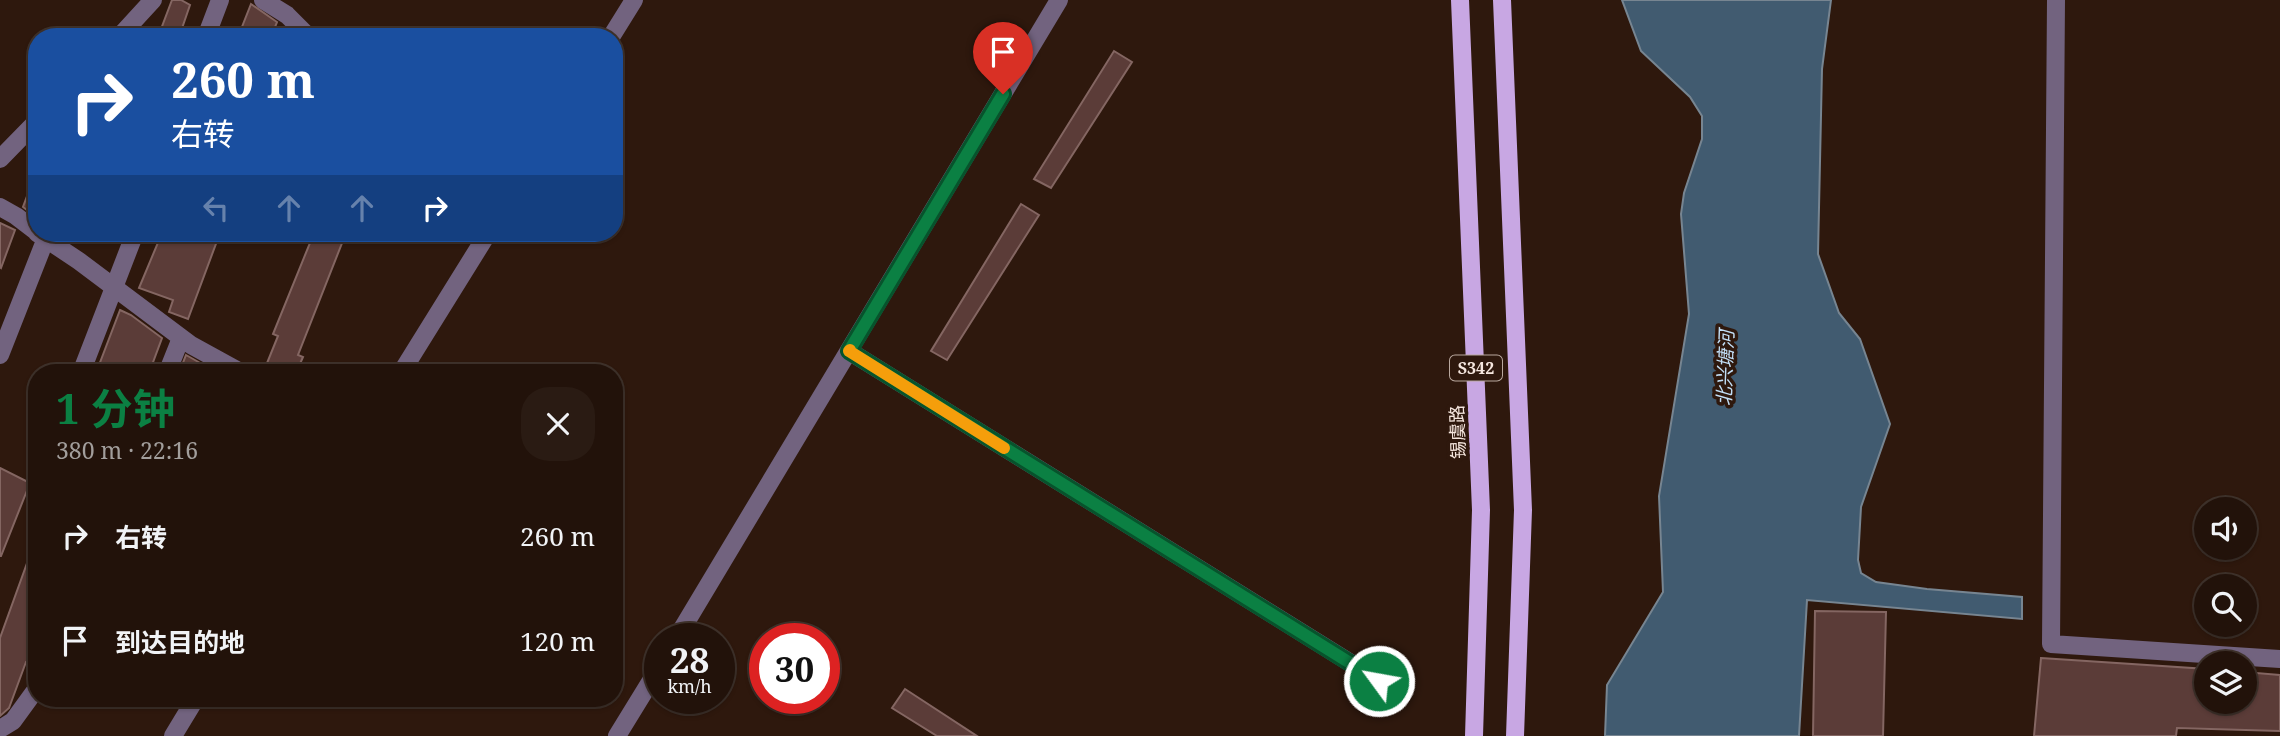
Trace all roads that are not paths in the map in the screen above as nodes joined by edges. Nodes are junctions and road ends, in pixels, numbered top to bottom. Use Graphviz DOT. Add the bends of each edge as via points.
graph roads {
  1 [pos="153,0"];
  2 [pos="219,0"];
  3 [pos="263,0"];
  4 [pos="634,0"];
  5 [pos="1059,0"];
  6 [pos="1461,0"];
  7 [pos="1502,0"];
  8 [pos="2056,0"];
  9 [pos="127,28"];
  10 [pos="208,28"];
  11 [pos="300,28"];
  12 [pos="617,28"];
  13 [pos="28,130"];
  14 [pos="0,159"];
  15 [pos="0,207"];
  16 [pos="28,224"];
  17 [pos="39,242"];
  18 [pos="53,242"];
  19 [pos="132,242"];
  20 [pos="482,242"];
  21 [pos="115,288"];
  22 [pos="181,338"];
  23 [pos="849,351"];
  24 [pos="0,355"];
  25 [pos="85,364"];
  26 [pos="171,364"];
  27 [pos="226,364"];
  28 [pos="407,364"];
  29 [pos="686,623"];
  30 [pos="2280,659"];
  31 [pos="644,692"];
  32 [pos="1402,695"];
  33 [pos="28,700"];
  34 [pos="191,707"];
  35 [pos="0,729"];
  36 [pos="173,736"];
  37 [pos="617,736"];
  38 [pos="1474,736"];
  39 [pos="1515,736"];
  1 -- 9 [label="street"];
  2 -- 10 [label="street"];
  3 -- 11 [label="street"];
  4 -- 12 [label="street"];
  5 -- 23 [label="street"];
  6 -- 38 [label="main road, 锡虞路 / S342" via="1482,510"];
  7 -- 39 [label="main road, S342" via="1523,510"];
  8 -- 30 [label="street" via="2051,644"];
  13 -- 14 [label="street"];
  15 -- 16 [label="street"];
  17 -- 24 [label="street"];
  18 -- 21 [label="street"];
  19 -- 21 [label="street"];
  20 -- 28 [label="street"];
  21 -- 22 [label="street"];
  21 -- 25 [label="street"];
  22 -- 26 [label="street"];
  22 -- 27 [label="street"];
  23 -- 29 [label="street"];
  23 -- 32 [label="street"];
  31 -- 37 [label="street"];
  33 -- 35 [label="street" via="13,721"];
  34 -- 36 [label="street"];
}
